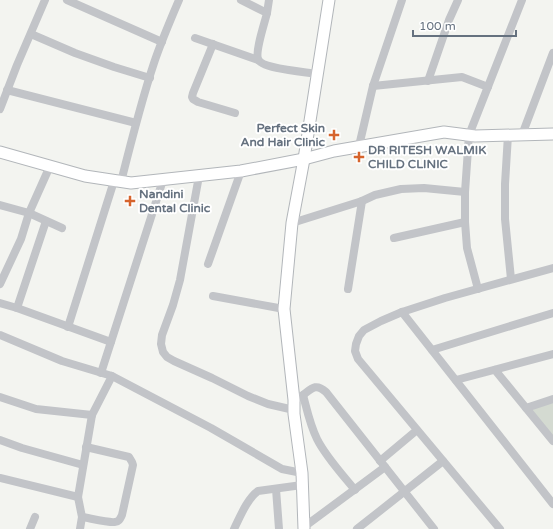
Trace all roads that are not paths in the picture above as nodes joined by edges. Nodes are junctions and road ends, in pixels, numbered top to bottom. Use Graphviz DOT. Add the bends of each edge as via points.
graph roads {
  1 [pos="45,0"];
  2 [pos="67,0"];
  3 [pos="178,0"];
  4 [pos="241,0"];
  5 [pos="269,0"];
  6 [pos="329,0"];
  7 [pos="402,0"];
  8 [pos="458,0"];
  9 [pos="522,0"];
  10 [pos="267,13"];
  11 [pos="31,34"];
  12 [pos="195,38"];
  13 [pos="162,42"];
  14 [pos="213,44"];
  15 [pos="553,53"];
  16 [pos="258,60"];
  17 [pos="317,74"];
  18 [pos="150,78"];
  19 [pos="428,81"];
  20 [pos="373,86"];
  21 [pos="488,87"];
  22 [pos="7,90"];
  23 [pos="0,109"];
  24 [pos="235,113"];
  25 [pos="136,123"];
  26 [pos="553,134"];
  27 [pos="469,135"];
  28 [pos="508,135"];
  29 [pos="522,135"];
  30 [pos="359,146"];
  31 [pos="0,152"];
  32 [pos="304,159"];
  33 [pos="50,166"];
  34 [pos="241,171"];
  35 [pos="199,176"];
  36 [pos="163,180"];
  37 [pos="118,182"];
  38 [pos="465,192"];
  39 [pos="362,201"];
  40 [pos="0,205"];
  41 [pos="29,213"];
  42 [pos="46,221"];
  43 [pos="465,222"];
  44 [pos="292,223"];
  45 [pos="62,228"];
  46 [pos="394,238"];
  47 [pos="208,264"];
  48 [pos="553,268"];
  49 [pos="512,279"];
  50 [pos="0,284"];
  51 [pos="348,289"];
  52 [pos="478,289"];
  53 [pos="213,296"];
  54 [pos="0,303"];
  55 [pos="17,308"];
  56 [pos="284,309"];
  57 [pos="402,312"];
  58 [pos="553,313"];
  59 [pos="68,327"];
  60 [pos="0,335"];
  61 [pos="111,342"];
  62 [pos="432,350"];
  63 [pos="553,354"];
  64 [pos="494,370"];
  65 [pos="101,373"];
  66 [pos="112,376"];
  67 [pos="456,380"];
  68 [pos="0,397"];
  69 [pos="553,400"];
  70 [pos="297,402"];
  71 [pos="526,408"];
  72 [pos="92,415"];
  73 [pos="417,430"];
  74 [pos="0,440"];
  75 [pos="553,441"];
  76 [pos="86,447"];
  77 [pos="443,461"];
  78 [pos="383,464"];
  79 [pos="83,465"];
  80 [pos="302,473"];
  81 [pos="0,478"];
  82 [pos="302,485"];
  83 [pos="276,489"];
  84 [pos="355,490"];
  85 [pos="405,492"];
  86 [pos="78,497"];
  87 [pos="553,504"];
  88 [pos="35,517"];
  89 [pos="82,517"];
  90 [pos="239,520"];
  91 [pos="304,528"];
  92 [pos="30,529"];
  93 [pos="80,529"];
  94 [pos="234,529"];
  95 [pos="240,529"];
  96 [pos="279,529"];
  97 [pos="358,529"];
  98 [pos="434,529"];
  99 [pos="500,529"];
  1 -- 11 [label="street"];
  2 -- 13 [label="street"];
  3 -- 13 [label="street"];
  4 -- 10 [label="street"];
  5 -- 10 [label="street"];
  6 -- 17 [label="street"];
  7 -- 20 [label="street"];
  8 -- 19 [label="street"];
  9 -- 21 [label="street"];
  10 -- 16 [label="street" via="258,47"];
  11 -- 18 [label="street" via="75,53"];
  11 -- 22 [label="street"];
  12 -- 14 [label="street"];
  13 -- 18 [label="street"];
  14 -- 16 [label="street"];
  14 -- 24 [label="street" via="192,97 198,102"];
  15 -- 29 [label="street"];
  16 -- 17 [label="street" via="270,67"];
  17 -- 32 [label="street"];
  18 -- 25 [label="street"];
  19 -- 20 [label="street"];
  19 -- 21 [label="street" via="462,77"];
  20 -- 30 [label="street"];
  21 -- 27 [label="street"];
  22 -- 23 [label="street"];
  22 -- 25 [label="street"];
  25 -- 37 [label="street"];
  26 -- 29 [label="street"];
  27 -- 28 [label="street"];
  27 -- 30 [label="street" via="444,132"];
  27 -- 38 [label="street"];
  28 -- 29 [label="street"];
  28 -- 49 [label="street" via="505,219"];
  30 -- 32 [label="street"];
  31 -- 33 [label="street"];
  32 -- 34 [label="street"];
  32 -- 44 [label="street"];
  33 -- 37 [label="street"];
  33 -- 41 [label="street"];
  34 -- 35 [label="street"];
  34 -- 47 [label="street"];
  35 -- 36 [label="street"];
  35 -- 70 [label="street" via="180,280 162,335 163,352 174,361 268,404"];
  36 -- 37 [label="street"];
  36 -- 61 [label="street"];
  37 -- 59 [label="street"];
  38 -- 39 [label="street" via="424,188 401,189"];
  38 -- 43 [label="street"];
  39 -- 44 [label="street"];
  39 -- 51 [label="street"];
  40 -- 41 [label="street"];
  41 -- 42 [label="street"];
  41 -- 50 [label="street" via="21,239"];
  42 -- 45 [label="street"];
  42 -- 55 [label="street"];
  43 -- 46 [label="street"];
  43 -- 52 [label="street" via="467,248"];
  44 -- 56 [label="street"];
  48 -- 49 [label="street"];
  49 -- 52 [label="street"];
  52 -- 57 [label="street"];
  53 -- 56 [label="street"];
  54 -- 55 [label="street"];
  55 -- 59 [label="street"];
  56 -- 70 [label="street"];
  57 -- 62 [label="street"];
  57 -- 73 [label="street" via="364,330 359,336 355,351 358,359"];
  58 -- 62 [label="street"];
  59 -- 61 [label="street"];
  60 -- 65 [label="street"];
  61 -- 65 [label="street"];
  62 -- 67 [label="street"];
  63 -- 64 [label="street"];
  64 -- 67 [label="street"];
  64 -- 71 [label="street"];
  65 -- 66 [label="street"];
  66 -- 72 [label="street"];
  66 -- 80 [label="street" via="282,469"];
  67 -- 87 [label="street"];
  68 -- 72 [label="street" via="36,409"];
  69 -- 71 [label="street"];
  70 -- 78 [label="street" via="310,388 322,388"];
  70 -- 80 [label="street"];
  70 -- 84 [label="street" via="326,453"];
  71 -- 75 [label="street"];
  72 -- 76 [label="street"];
  73 -- 77 [label="street"];
  73 -- 78 [label="street"];
  74 -- 79 [label="street"];
  76 -- 79 [label="street"];
  76 -- 89 [label="street" via="129,457 132,465 119,521"];
  77 -- 85 [label="street"];
  77 -- 99 [label="street"];
  78 -- 84 [label="street"];
  78 -- 85 [label="street"];
  79 -- 86 [label="street"];
  80 -- 82 [label="street"];
  81 -- 86 [label="street"];
  82 -- 83 [label="street"];
  82 -- 91 [label="street"];
  83 -- 90 [label="street" via="262,490 254,494"];
  83 -- 96 [label="street"];
  84 -- 91 [label="street"];
  85 -- 97 [label="street"];
  85 -- 98 [label="street"];
  86 -- 89 [label="street"];
  88 -- 92 [label="street"];
  89 -- 93 [label="street"];
  90 -- 94 [label="street"];
  90 -- 95 [label="street"];
}
